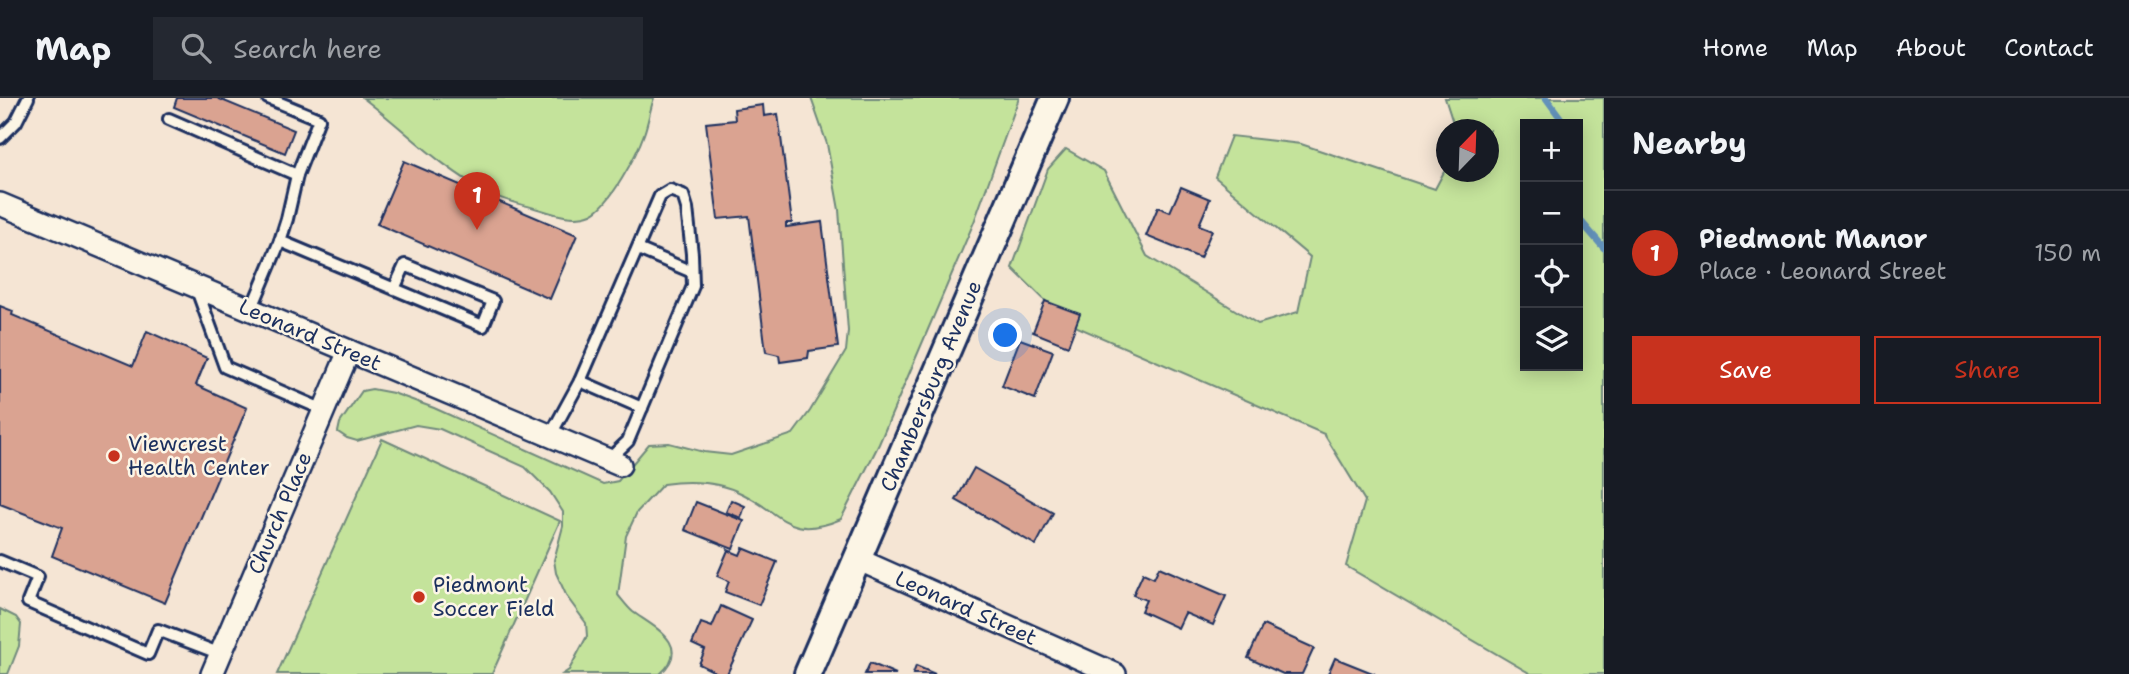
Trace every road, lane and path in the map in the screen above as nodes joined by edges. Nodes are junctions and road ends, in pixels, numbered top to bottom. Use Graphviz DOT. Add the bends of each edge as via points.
graph roads {
  1 [pos="28,98"];
  2 [pos="268,98"];
  3 [pos="1055,98"];
  4 [pos="170,119"];
  5 [pos="0,138"];
  6 [pos="297,175"];
  7 [pos="0,204"];
  8 [pos="280,241"];
  9 [pos="638,249"];
  10 [pos="692,272"];
  11 [pos="196,287"];
  12 [pos="394,289"];
  13 [pos="251,310"];
  14 [pos="349,351"];
  15 [pos="580,381"];
  16 [pos="642,408"];
  17 [pos="324,410"];
  18 [pos="550,436"];
  19 [pos="614,463"];
  20 [pos="856,559"];
  21 [pos="0,561"];
  22 [pos="221,654"];
  23 [pos="212,674"];
  24 [pos="808,674"];
  25 [pos="1115,674"];
  1 -- 5 [label="lane" via="16,122"];
  2 -- 6 [label="lane" via="319,119"];
  3 -- 20 [label="street, Chambersburg Avenue"];
  4 -- 6 [label="lane"];
  6 -- 8 [label="lane"];
  7 -- 11 [label="street, Leonard Street"];
  8 -- 12 [label="lane"];
  8 -- 13 [label="lane"];
  9 -- 10 [label="lane"];
  9 -- 10 [label="lane" via="660,197 670,190 683,195"];
  9 -- 15 [label="lane"];
  10 -- 16 [label="lane" via="693,286"];
  11 -- 13 [label="street, Leonard Street"];
  11 -- 17 [label="lane" via="225,367"];
  12 -- 12 [label="lane" via="483,326 494,301 405,265"];
  13 -- 14 [label="street, Leonard Street"];
  14 -- 17 [label="street, Church Place"];
  14 -- 18 [label="street, Leonard Street"];
  15 -- 16 [label="lane"];
  15 -- 18 [label="lane"];
  16 -- 19 [label="lane"];
  17 -- 22 [label="street, Church Place"];
  18 -- 19 [label="street, Leonard Street"];
  20 -- 24 [label="street, Chambersburg Avenue"];
  20 -- 25 [label="street, Leonard Street"];
  21 -- 22 [label="lane" via="38,577 28,602 148,654 158,630"];
  22 -- 23 [label="street, Church Place"];
}
